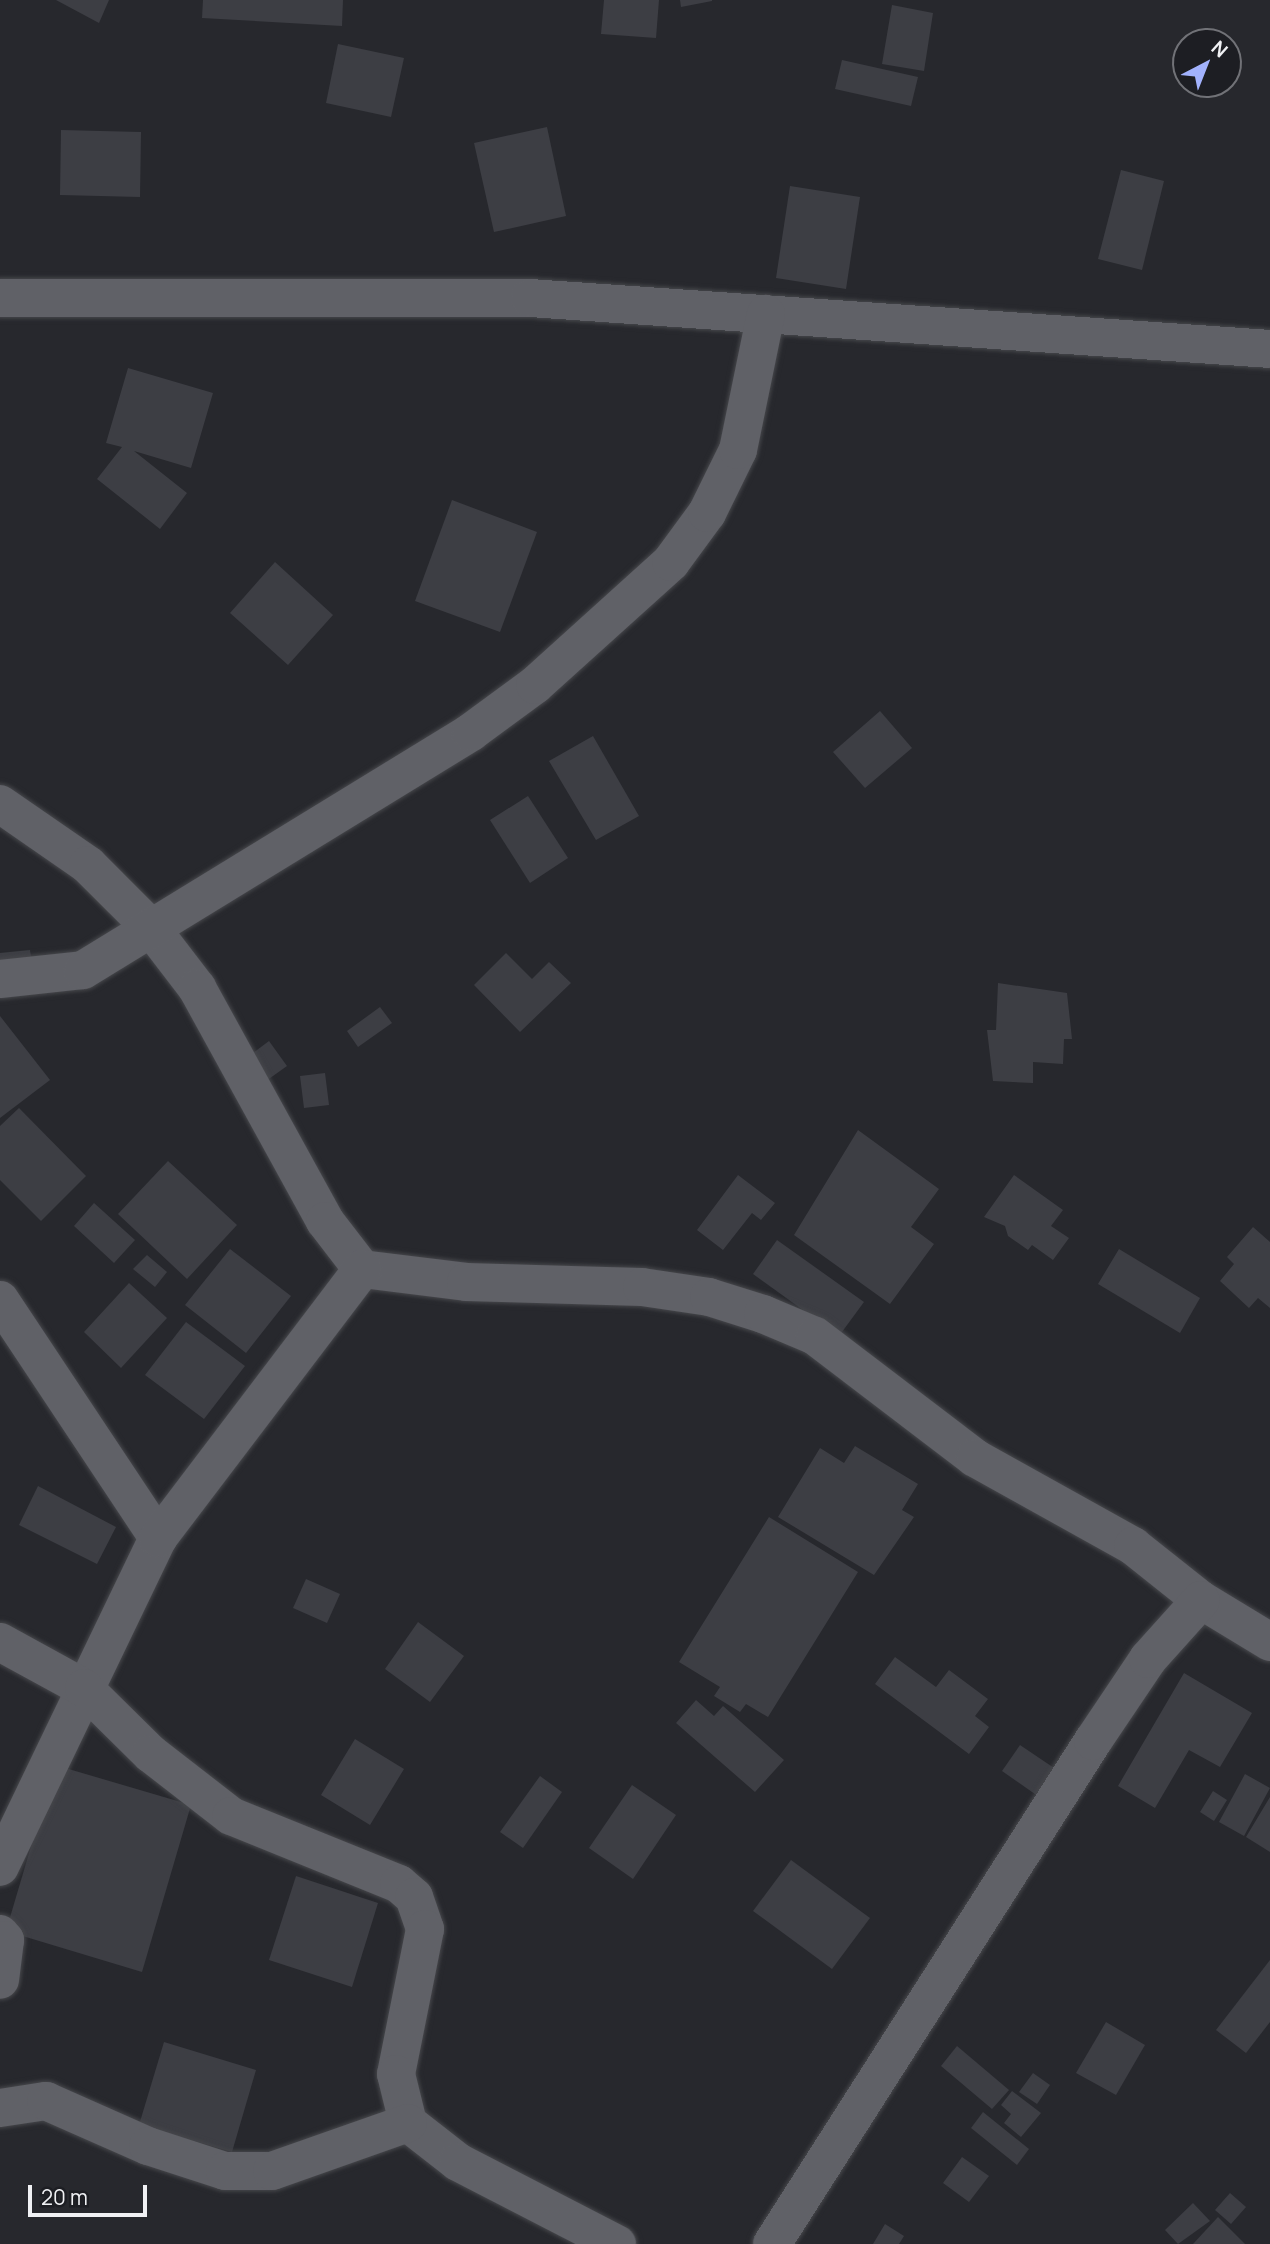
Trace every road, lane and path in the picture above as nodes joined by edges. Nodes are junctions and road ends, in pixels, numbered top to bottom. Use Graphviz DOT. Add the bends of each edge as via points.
graph roads {
  1 [pos="0,298"];
  2 [pos="766,314"];
  3 [pos="1270,349"];
  4 [pos="0,804"];
  5 [pos="151,928"];
  6 [pos="0,979"];
  7 [pos="362,1269"];
  8 [pos="0,1300"];
  9 [pos="158,1538"];
  10 [pos="1200,1600"];
  11 [pos="0,1642"];
  12 [pos="1270,1642"];
  13 [pos="83,1688"];
  14 [pos="0,1867"];
  15 [pos="0,1934"];
  16 [pos="0,1980"];
  17 [pos="0,2108"];
  18 [pos="408,2123"];
  19 [pos="578,2236"];
  20 [pos="617,2244"];
  21 [pos="772,2244"];
  1 -- 2 [label="street" via="530,298"];
  2 -- 3 [label="street"];
  2 -- 5 [label="street" via="738,450 706,513 671,562 535,685 471,732"];
  4 -- 5 [label="street" via="88,865"];
  5 -- 6 [label="street" via="83,971"];
  5 -- 7 [label="street" via="197,988 325,1221"];
  7 -- 9 [label="street"];
  7 -- 10 [label="street" via="466,1282 642,1287 709,1297 763,1314 858,1364 975,1458 1133,1546"];
  8 -- 9 [label="street"];
  9 -- 13 [label="street"];
  10 -- 12 [label="street"];
  10 -- 21 [label="street" via="1148,1659 1086,1751"];
  11 -- 13 [label="street"];
  13 -- 14 [label="street"];
  13 -- 18 [label="street" via="151,1754 231,1816 399,1884 414,1897 425,1929 396,2074"];
  15 -- 16 [label="street" via="5,1940"];
  17 -- 18 [label="street" via="46,2101 148,2146 225,2171 272,2171"];
  18 -- 19 [label="street" via="457,2162"];
  19 -- 20 [label="street"];
}
